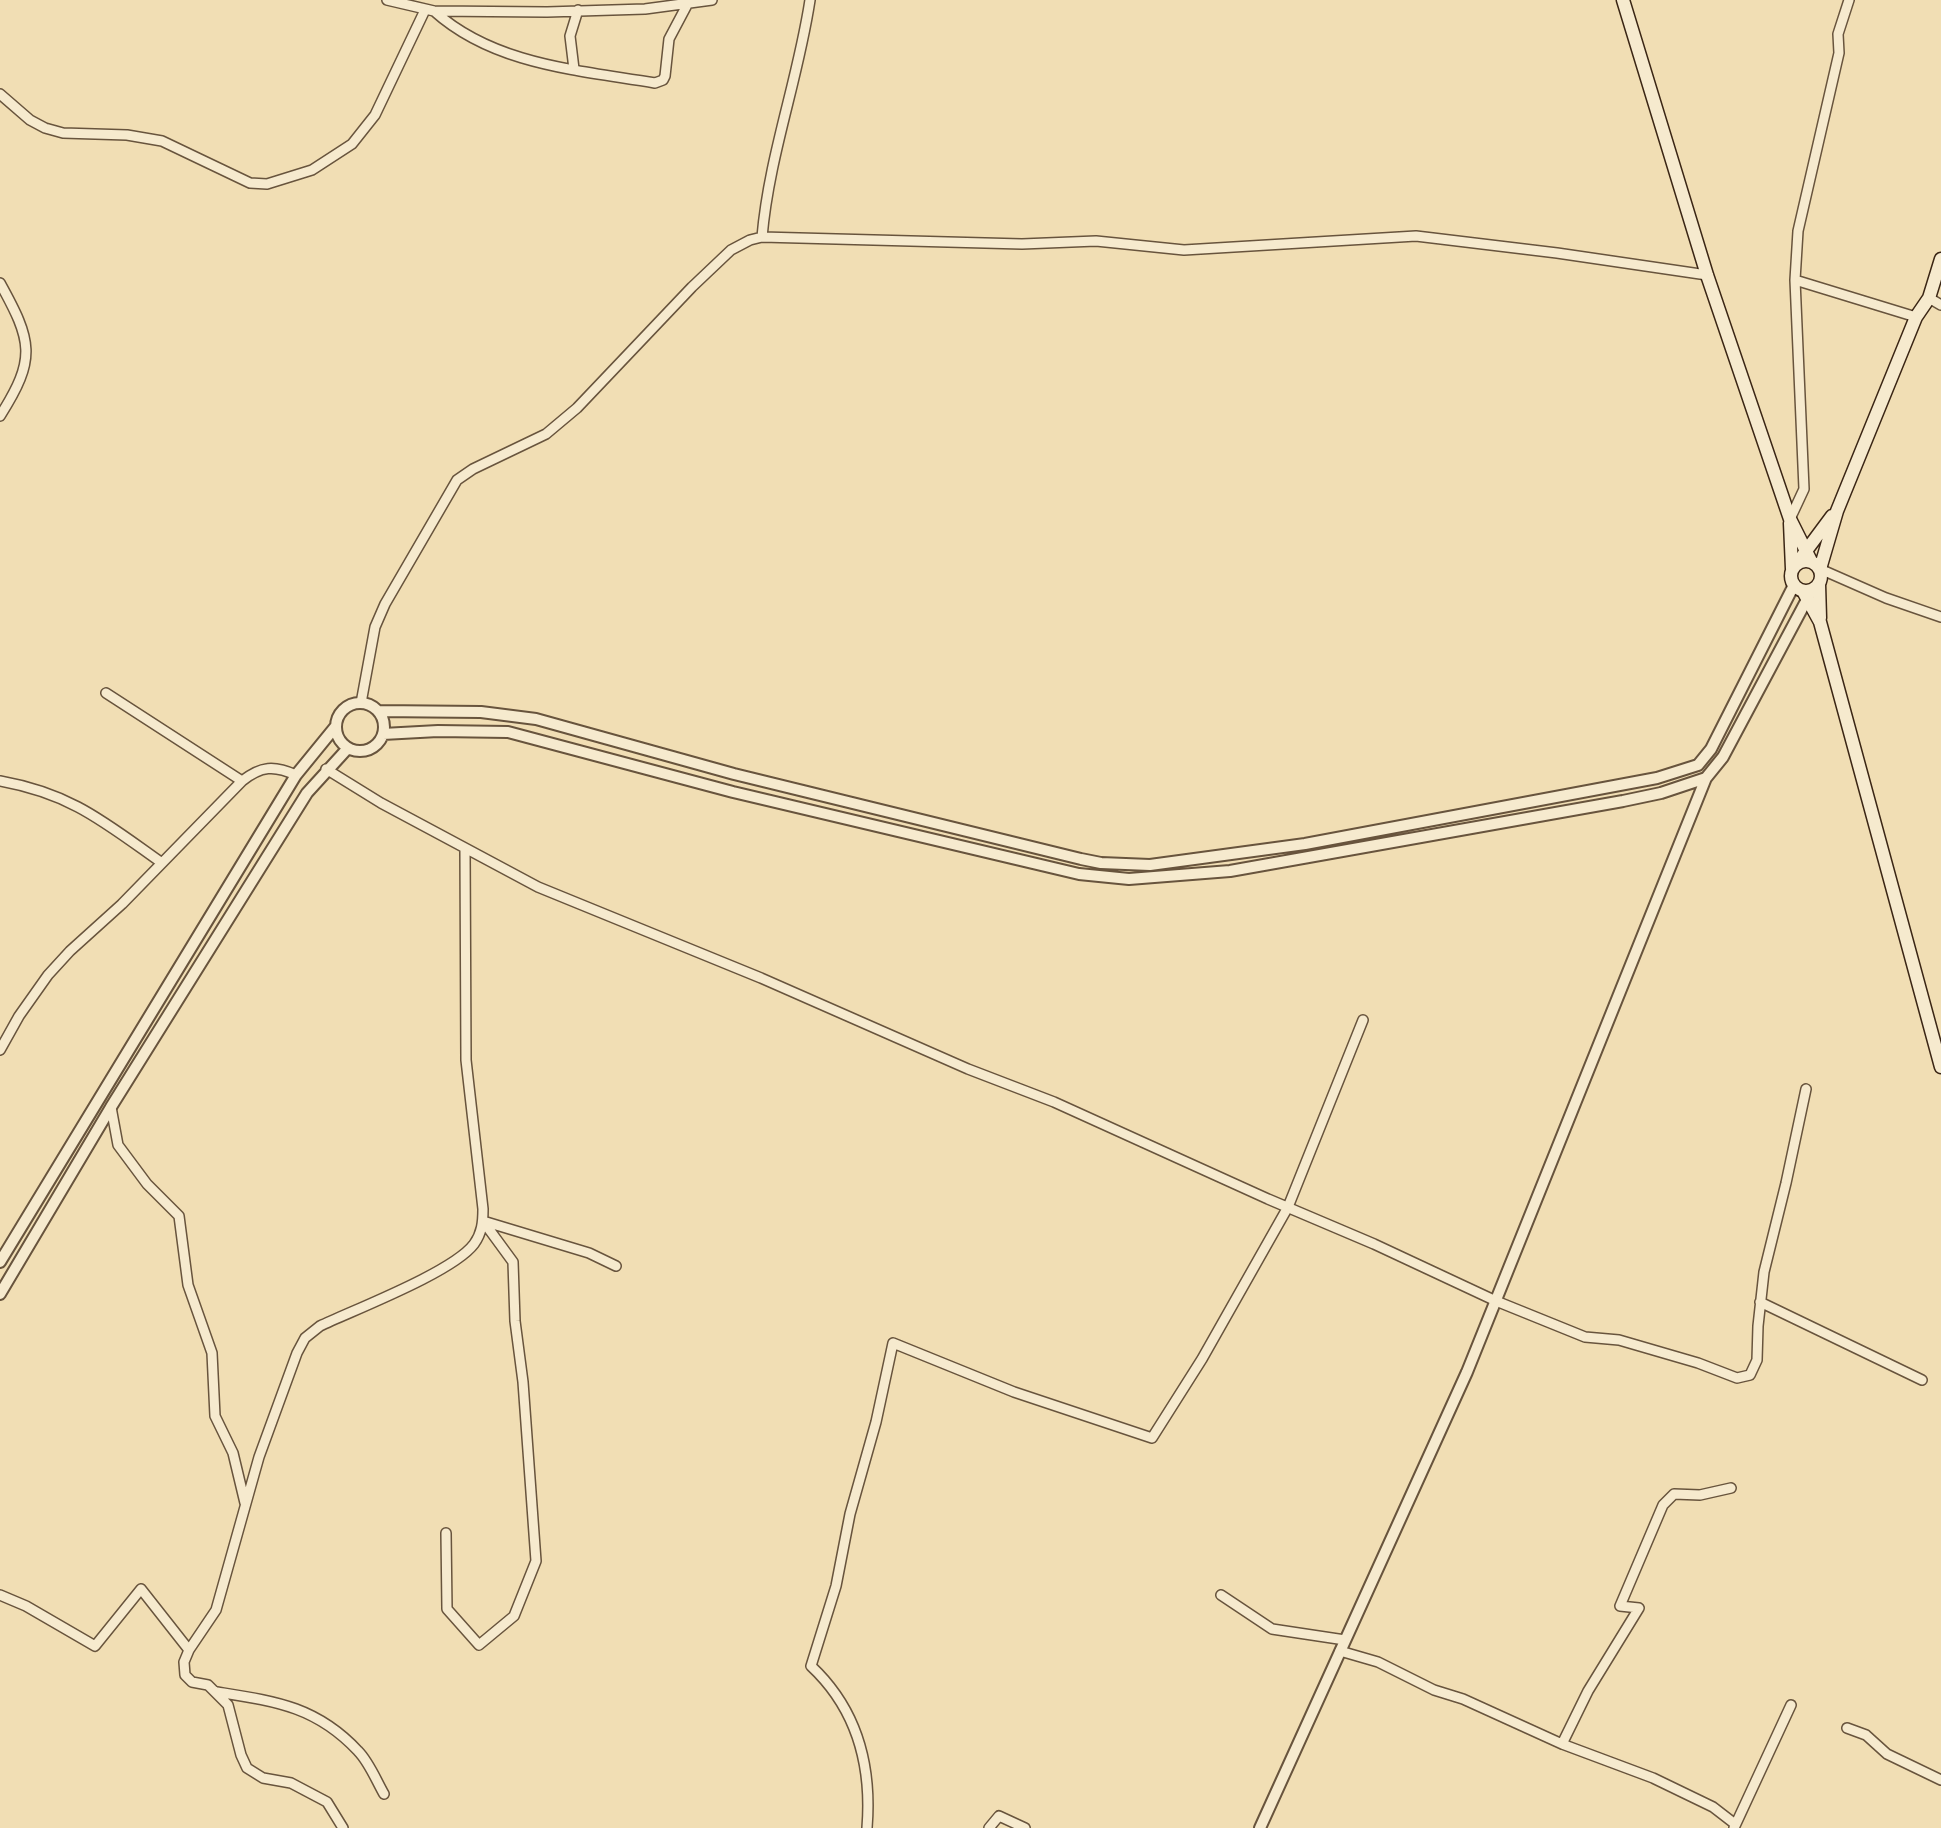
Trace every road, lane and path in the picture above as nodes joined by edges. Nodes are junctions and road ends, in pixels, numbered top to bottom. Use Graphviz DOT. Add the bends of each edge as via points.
graph roads {
  1 [pos="387,0"];
  2 [pos="712,0"];
  3 [pos="810,0"];
  4 [pos="1623,0"];
  5 [pos="1849,0"];
  6 [pos="617,5"];
  7 [pos="687,5"];
  8 [pos="429,10"];
  9 [pos="578,10"];
  10 [pos="574,69"];
  11 [pos="0,94"];
  12 [pos="762,237"];
  13 [pos="1941,259"];
  14 [pos="1707,275"];
  15 [pos="1795,280"];
  16 [pos="0,283"];
  17 [pos="1929,298"];
  18 [pos="1941,305"];
  19 [pos="1916,317"];
  20 [pos="0,416"];
  21 [pos="1837,511"];
  22 [pos="1790,519"];
  23 [pos="1806,548"];
  24 [pos="1805,565"];
  25 [pos="1807,589"];
  26 [pos="1941,617"];
  27 [pos="1820,622"];
  28 [pos="106,693"];
  29 [pos="361,703"];
  30 [pos="378,711"];
  31 [pos="336,726"];
  32 [pos="384,734"];
  33 [pos="348,748"];
  34 [pos="326,769"];
  35 [pos="296,775"];
  36 [pos="1706,778"];
  37 [pos="0,781"];
  38 [pos="242,781"];
  39 [pos="465,850"];
  40 [pos="162,863"];
  41 [pos="1363,1020"];
  42 [pos="0,1050"];
  43 [pos="1941,1067"];
  44 [pos="1806,1089"];
  45 [pos="111,1107"];
  46 [pos="1288,1207"];
  47 [pos="483,1221"];
  48 [pos="0,1262"];
  49 [pos="616,1266"];
  50 [pos="0,1294"];
  51 [pos="1496,1301"];
  52 [pos="1760,1302"];
  53 [pos="1922,1380"];
  54 [pos="1731,1488"];
  55 [pos="245,1503"];
  56 [pos="446,1533"];
  57 [pos="0,1595"];
  58 [pos="1221,1595"];
  59 [pos="1345,1640"];
  60 [pos="189,1650"];
  61 [pos="1340,1651"];
  62 [pos="217,1692"];
  63 [pos="1791,1705"];
  64 [pos="1847,1728"];
  65 [pos="1562,1744"];
  66 [pos="1941,1780"];
  67 [pos="384,1794"];
  68 [pos="1735,1826"];
  69 [pos="343,1828"];
  70 [pos="867,1828"];
  71 [pos="989,1828"];
  72 [pos="1025,1828"];
  73 [pos="1260,1828"];
  1 -- 8 [label="street"];
  2 -- 7 [label="street"];
  3 -- 12 [label="street" via="803,47 769,180"];
  4 -- 14 [label="main road"];
  5 -- 15 [label="street" via="1838,34 1839,53 1798,231"];
  6 -- 7 [label="street"];
  6 -- 9 [label="street"];
  7 -- 10 [label="street" via="669,39 663,80 655,83"];
  8 -- 9 [label="street"];
  8 -- 10 [label="street" via="463,33 516,57"];
  8 -- 11 [label="street" via="375,115 352,144 312,170 275,183 250,183 162,141 45,128"];
  9 -- 10 [label="street" via="570,36"];
  12 -- 14 [label="street" via="947,243 1096,241 1184,250 1416,236"];
  12 -- 29 [label="street" via="731,250 577,408 546,434 457,480 375,627"];
  13 -- 17 [label="main road"];
  14 -- 22 [label="main road"];
  15 -- 19 [label="street"];
  15 -- 22 [label="street" via="1804,489"];
  16 -- 20 [label="street" via="21,322 27,358"];
  17 -- 18 [label="street"];
  17 -- 19 [label="main road"];
  19 -- 21 [label="main road"];
  21 -- 23 [label="main road"];
  21 -- 24 [label="main road"];
  22 -- 23 [label="main road"];
  22 -- 24 [label="main road"];
  23 -- 24 [label="main road"];
  24 -- 25 [label="main road"];
  24 -- 25 [label="main road" via="1791,574"];
  24 -- 26 [label="street"];
  25 -- 27 [label="main road"];
  25 -- 27 [label="main road"];
  25 -- 30 [label="street" via="1698,765 1621,786 1305,844 1150,865 1081,859 734,774 536,719 481,712"];
  25 -- 36 [label="street" via="1724,757"];
  27 -- 43 [label="main road"];
  28 -- 38 [label="street"];
  29 -- 30 [label="street"];
  29 -- 31 [label="street" via="344,710"];
  30 -- 32 [label="street" via="384,722"];
  31 -- 33 [label="street" via="339,739"];
  31 -- 35 [label="street"];
  32 -- 33 [label="street" via="372,748 360,752"];
  32 -- 36 [label="street" via="508,732 745,795 1079,874 1129,879 1230,871 1308,859 1623,801"];
  33 -- 34 [label="street"];
  34 -- 39 [label="street"];
  34 -- 45 [label="street"];
  35 -- 38 [label="street" via="280,767 266,767"];
  35 -- 48 [label="street"];
  36 -- 51 [label="street"];
  37 -- 40 [label="street" via="35,789 85,809"];
  38 -- 40 [label="street"];
  39 -- 46 [label="street" via="538,887 1054,1102"];
  39 -- 47 [label="street" via="466,1060"];
  40 -- 42 [label="street" via="48,975 18,1016"];
  41 -- 46 [label="street"];
  44 -- 52 [label="street"];
  45 -- 50 [label="street"];
  45 -- 55 [label="street" via="118,1145 147,1184 179,1216 188,1285 212,1353 215,1416 233,1453"];
  46 -- 51 [label="street"];
  46 -- 70 [label="street" via="1202,1359 1152,1438 1014,1392 893,1343 836,1586 811,1666 826,1680 860,1741 869,1778"];
  47 -- 49 [label="street" via="589,1253"];
  47 -- 55 [label="street" via="473,1245 449,1266 320,1326 305,1338"];
  47 -- 56 [label="street" via="513,1262 536,1561 514,1616 479,1645 447,1609"];
  51 -- 52 [label="street" via="1585,1336 1619,1340 1737,1378 1750,1375 1757,1360"];
  51 -- 59 [label="street"];
  52 -- 53 [label="street"];
  54 -- 65 [label="street" via="1700,1495 1674,1494 1663,1505 1620,1606 1639,1608 1588,1691"];
  55 -- 60 [label="street" via="216,1610"];
  57 -- 60 [label="street" via="95,1646 141,1589"];
  58 -- 59 [label="street" via="1272,1629"];
  59 -- 61 [label="street"];
  60 -- 62 [label="street" via="185,1674 192,1682 208,1685"];
  61 -- 65 [label="street" via="1378,1662"];
  61 -- 73 [label="street"];
  62 -- 67 [label="street" via="284,1703 321,1719 359,1752"];
  62 -- 69 [label="street" via="228,1705 247,1768 263,1778 291,1783 327,1802"];
  63 -- 68 [label="street"];
  64 -- 66 [label="street" via="1866,1735 1887,1755"];
  65 -- 68 [label="street" via="1653,1778 1713,1807"];
  71 -- 72 [label="street" via="999,1816"];
}
